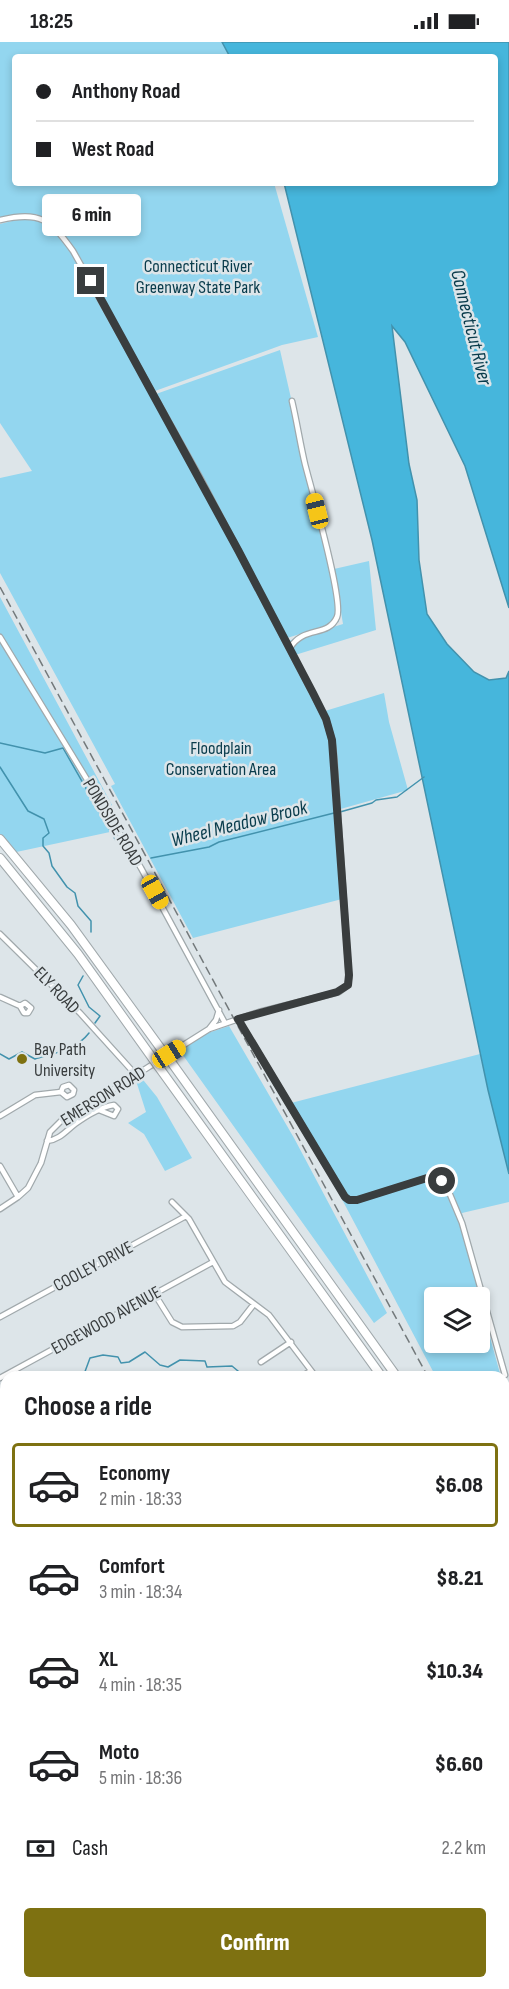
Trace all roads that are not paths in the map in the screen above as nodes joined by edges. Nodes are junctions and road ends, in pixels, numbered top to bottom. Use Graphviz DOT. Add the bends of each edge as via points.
graph roads {
  1 [pos="0,220"];
  2 [pos="292,401"];
  3 [pos="0,637"];
  4 [pos="290,648"];
  5 [pos="0,839"];
  6 [pos="0,858"];
  7 [pos="0,934"];
  8 [pos="0,998"];
  9 [pos="20,1006"];
  10 [pos="219,1010"];
  11 [pos="238,1019"];
  12 [pos="225,1023"];
  13 [pos="209,1029"];
  14 [pos="136,1075"];
  15 [pos="61,1092"];
  16 [pos="99,1110"];
  17 [pos="0,1116"];
  18 [pos="47,1141"];
  19 [pos="0,1166"];
  20 [pos="18,1197"];
  21 [pos="172,1202"];
  22 [pos="0,1209"];
  23 [pos="186,1216"];
  24 [pos="213,1262"];
  25 [pos="154,1293"];
  26 [pos="254,1304"];
  27 [pos="0,1317"];
  28 [pos="291,1342"];
  29 [pos="261,1362"];
  30 [pos="13,1371"];
  31 [pos="311,1371"];
  32 [pos="378,1371"];
  33 [pos="393,1371"];
  34 [pos="504,1371"];
  1 -- 4 [label="street" via="30,215 43,219 53,226 82,265"];
  2 -- 4 [label="street" via="340,610 330,626 299,636"];
  3 -- 10 [label="street, PONDSIDE ROAD" via="141,867"];
  4 -- 11 [label="street, EMERSON ROAD" via="326,719 332,740 349,981 334,993"];
  5 -- 33 [label="highway" via="71,926"];
  6 -- 32 [label="highway" via="78,954"];
  7 -- 14 [label="street, ELY ROAD"];
  8 -- 9 [label="street"];
  10 -- 12 [label="street, PONDSIDE ROAD"];
  10 -- 13 [label="street"];
  11 -- 12 [label="street, EMERSON ROAD"];
  11 -- 34 [label="street" via="345,1197 357,1200 427,1178 436,1178 446,1185 462,1223"];
  12 -- 13 [label="street, EMERSON ROAD"];
  13 -- 14 [label="street, EMERSON ROAD"];
  14 -- 18 [label="street, EMERSON ROAD" via="68,1115 52,1129"];
  15 -- 17 [label="street" via="35,1095"];
  16 -- 18 [label="street" via="57,1139"];
  18 -- 20 [label="street, EMERSON ROAD" via="32,1181"];
  19 -- 20 [label="street"];
  20 -- 22 [label="street, EMERSON ROAD"];
  21 -- 23 [label="street"];
  23 -- 24 [label="street"];
  23 -- 27 [label="street, COOLEY DRIVE"];
  24 -- 25 [label="street, EDGEWOOD AVENUE"];
  24 -- 26 [label="street" via="229,1286"];
  25 -- 26 [label="street" via="172,1322 182,1327 233,1326"];
  25 -- 30 [label="street, EDGEWOOD AVENUE"];
  26 -- 28 [label="street" via="269,1315"];
  28 -- 29 [label="street"];
  28 -- 31 [label="street"];
}
